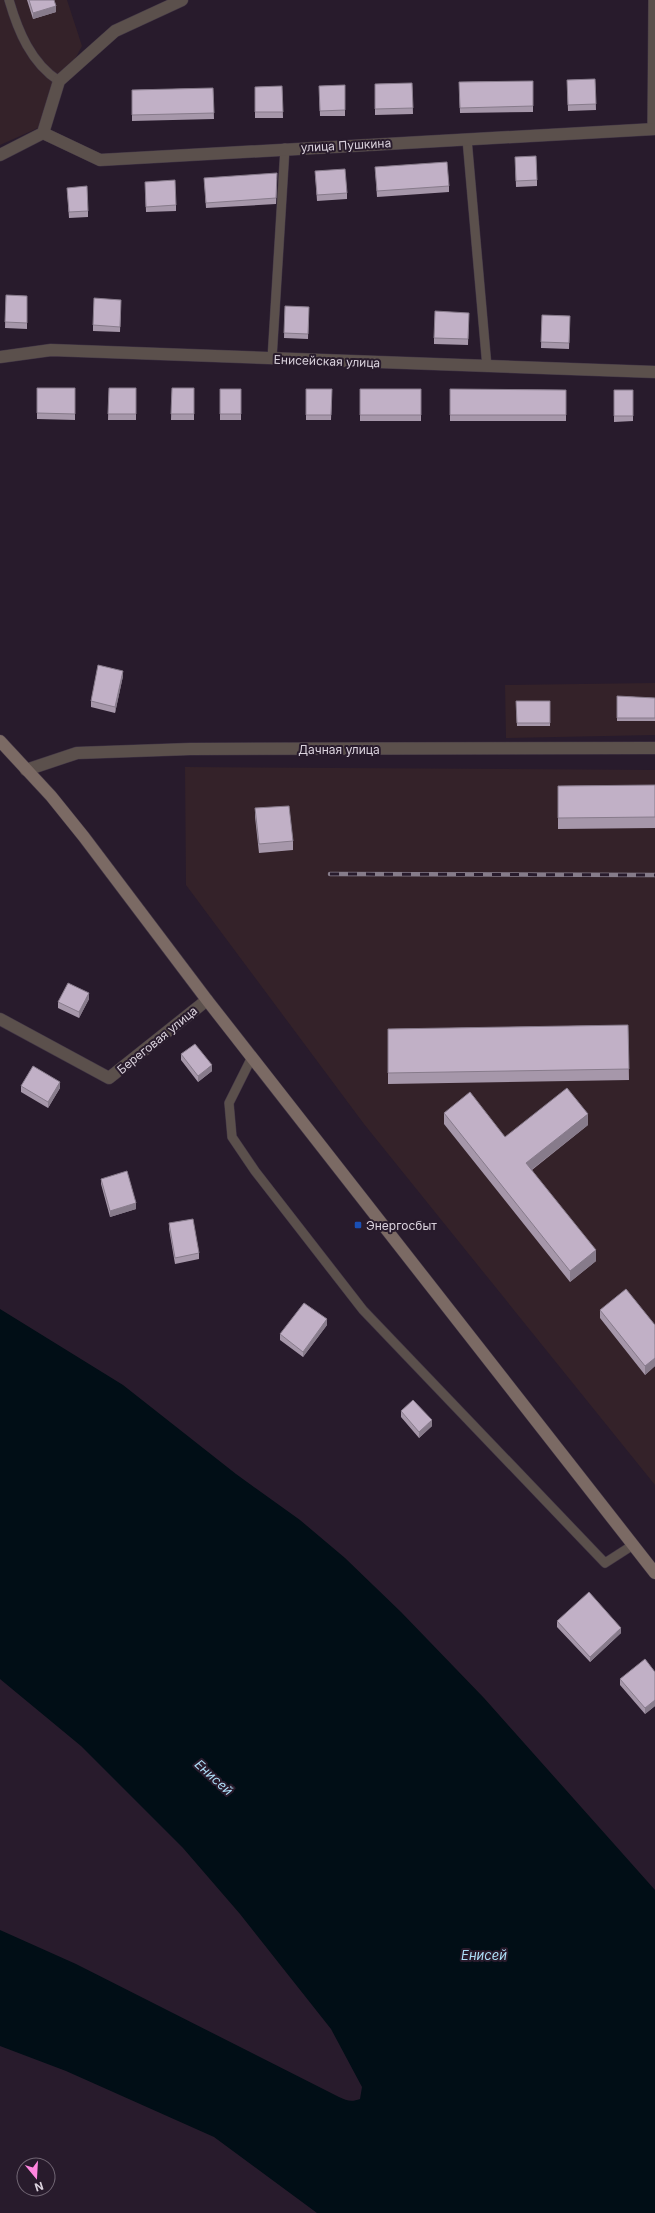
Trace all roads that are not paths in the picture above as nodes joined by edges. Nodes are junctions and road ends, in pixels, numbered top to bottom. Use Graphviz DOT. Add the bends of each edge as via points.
graph roads {
  1 [pos="9,0"];
  2 [pos="182,0"];
  3 [pos="653,0"];
  4 [pos="59,81"];
  5 [pos="653,129"];
  6 [pos="43,133"];
  7 [pos="467,139"];
  8 [pos="285,148"];
  9 [pos="0,155"];
  10 [pos="0,357"];
  11 [pos="272,359"];
  12 [pos="487,367"];
  13 [pos="655,372"];
  14 [pos="0,741"];
  15 [pos="655,748"];
  16 [pos="26,770"];
  17 [pos="207,1000"];
  18 [pos="0,1019"];
  19 [pos="252,1058"];
  20 [pos="633,1545"];
  21 [pos="655,1573"];
  1 -- 4 [label="lane" via="16,24 31,53 46,72"];
  2 -- 4 [label="street" via="115,31"];
  3 -- 5 [label="lane"];
  4 -- 6 [label="street"];
  5 -- 7 [label="street, улица Пушкина"];
  6 -- 8 [label="street, улица Пушкина" via="100,160"];
  6 -- 9 [label="street"];
  7 -- 8 [label="street, улица Пушкина"];
  7 -- 12 [label="lane"];
  8 -- 11 [label="lane"];
  10 -- 11 [label="street, Енисейская улица" via="51,350"];
  11 -- 12 [label="street, Енисейская улица"];
  12 -- 13 [label="street, Енисейская улица"];
  14 -- 16 [label="main road"];
  15 -- 16 [label="street, Дачная улица" via="120,751 77,753"];
  16 -- 17 [label="main road" via="84,836"];
  17 -- 18 [label="street, Береговая улица" via="109,1078"];
  17 -- 19 [label="main road"];
  19 -- 20 [label="main road"];
  19 -- 20 [label="lane" via="229,1103 232,1137 254,1170 359,1304 605,1564"];
  20 -- 21 [label="main road"];
}
